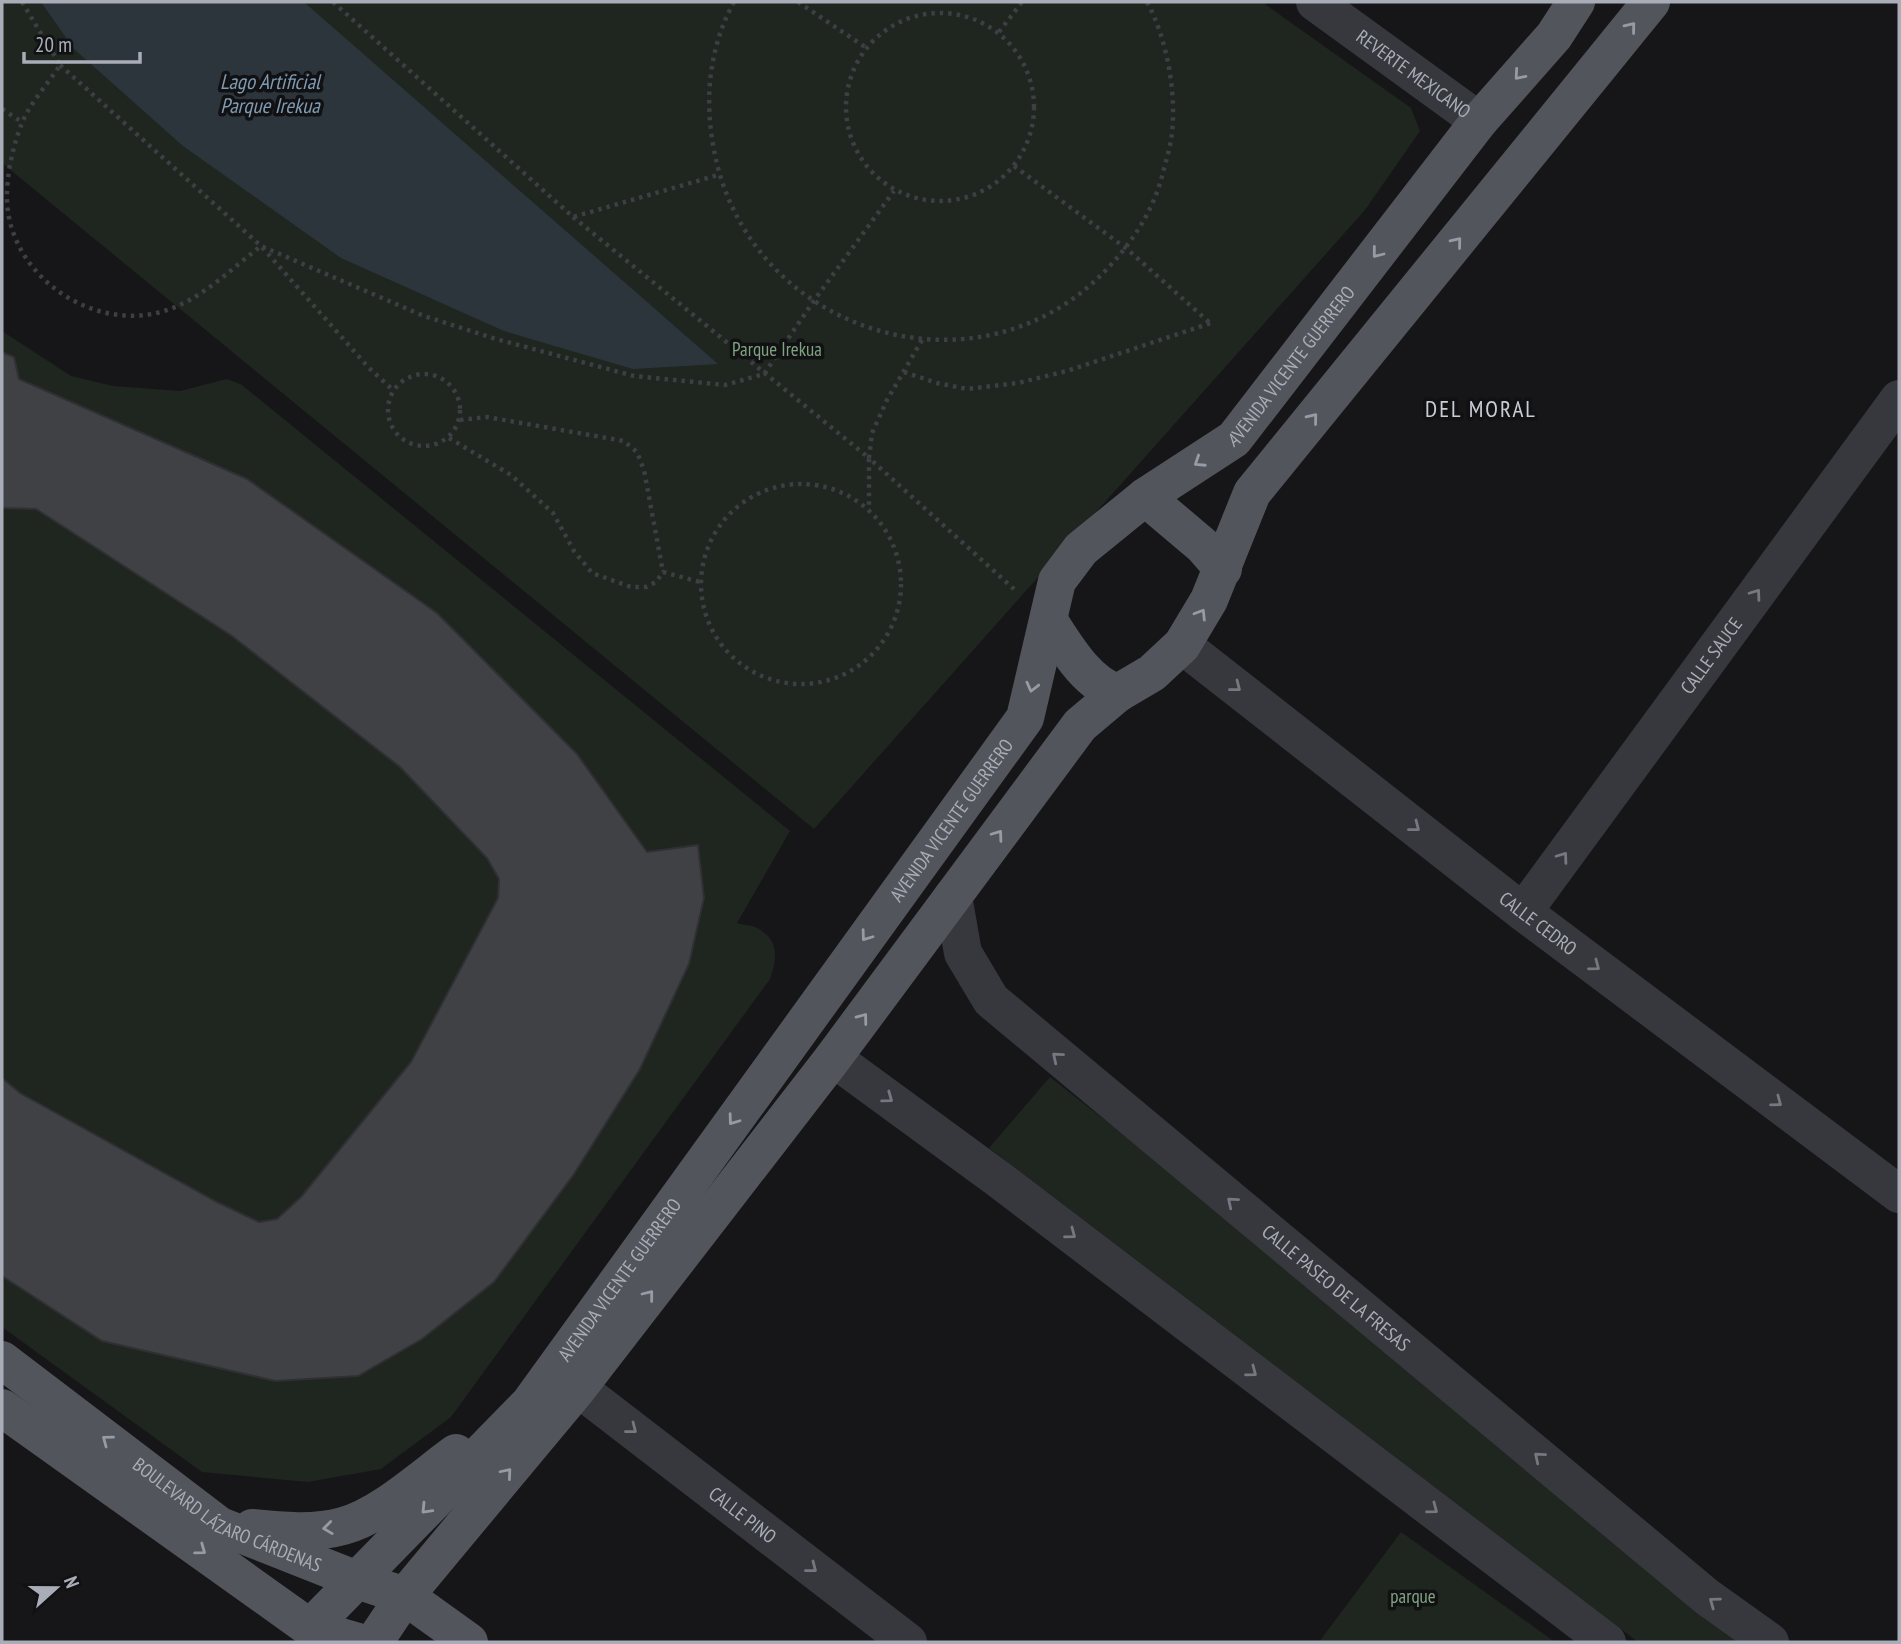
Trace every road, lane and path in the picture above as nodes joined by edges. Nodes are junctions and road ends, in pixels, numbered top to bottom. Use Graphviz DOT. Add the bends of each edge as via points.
graph roads {
  1 [pos="22,2"];
  2 [pos="333,2"];
  3 [pos="734,2"];
  4 [pos="798,2"];
  5 [pos="1022,2"];
  6 [pos="1147,2"];
  7 [pos="1315,2"];
  8 [pos="1576,2"];
  9 [pos="1591,2"];
  10 [pos="1651,2"];
  11 [pos="1551,19"];
  12 [pos="999,32"];
  13 [pos="866,47"];
  14 [pos="60,65"];
  15 [pos="1598,66"];
  16 [pos="2,109"];
  17 [pos="1479,121"];
  18 [pos="22,122"];
  19 [pos="1014,166"];
  20 [pos="718,175"];
  21 [pos="894,191"];
  22 [pos="573,217"];
  23 [pos="261,246"];
  24 [pos="1127,249"];
  25 [pos="813,302"];
  26 [pos="922,340"];
  27 [pos="904,372"];
  28 [pos="764,374"];
  29 [pos="393,390"];
  30 [pos="1899,399"];
  31 [pos="460,420"];
  32 [pos="449,438"];
  33 [pos="869,458"];
  34 [pos="1146,497"];
  35 [pos="869,510"];
  36 [pos="1223,569"];
  37 [pos="663,572"];
  38 [pos="701,582"];
  39 [pos="1049,621"];
  40 [pos="1182,645"];
  41 [pos="1118,693"];
  42 [pos="953,896"];
  43 [pos="1523,912"];
  44 [pos="833,1058"];
  45 [pos="1899,1194"];
  46 [pos="2,1360"];
  47 [pos="578,1388"];
  48 [pos="530,1403"];
  49 [pos="2,1408"];
  50 [pos="220,1526"];
  51 [pos="357,1580"];
  52 [pos="405,1596"];
  53 [pos="306,1635"];
  54 [pos="358,1642"];
  55 [pos="374,1642"];
  56 [pos="469,1642"];
  57 [pos="908,1642"];
  58 [pos="1607,1642"];
  59 [pos="1770,1642"];
  1 -- 14 [label="path"];
  2 -- 22 [label="path"];
  3 -- 20 [label="path" via="725,17 711,69 709,122"];
  4 -- 13 [label="path"];
  5 -- 12 [label="path"];
  6 -- 24 [label="path" via="1172,77 1171,138 1157,196"];
  7 -- 17 [label="street, REVERTE MEXICANO"];
  8 -- 11 [label="main road, AVENIDA VICENTE GUERRERO"];
  9 -- 15 [label="main road"];
  15 -- 10 [label="main road, AVENIDA VICENTE GUERRERO, one-way"];
  11 -- 17 [label="main road, AVENIDA VICENTE GUERRERO, one-way"];
  12 -- 13 [label="path" via="965,15 929,12 894,23"];
  12 -- 19 [label="path" via="1023,61 1034,96 1031,133"];
  13 -- 21 [label="path" via="850,76 845,109 852,142 869,170"];
  14 -- 18 [label="path"];
  14 -- 23 [label="path"];
  36 -- 15 [label="main road, AVENIDA VICENTE GUERRERO, one-way" via="1252,493"];
  16 -- 18 [label="path"];
  17 -- 34 [label="main road, AVENIDA VICENTE GUERRERO, one-way" via="1234,439"];
  18 -- 23 [label="path" via="10,166 7,202 16,240 38,274 68,299 101,312 162,312 189,301"];
  19 -- 21 [label="path" via="990,188 959,200 926,201"];
  19 -- 24 [label="path"];
  20 -- 22 [label="path"];
  20 -- 25 [label="path" via="739,224 772,268"];
  21 -- 25 [label="path"];
  22 -- 28 [label="path"];
  23 -- 28 [label="path" via="424,316 634,376 725,385"];
  23 -- 29 [label="path"];
  24 -- 26 [label="path" via="1086,291 1037,321 981,338"];
  24 -- 27 [label="path" via="1211,323 1018,383 967,389"];
  25 -- 26 [label="path" via="865,328"];
  25 -- 28 [label="path"];
  26 -- 27 [label="path"];
  27 -- 33 [label="path" via="872,433"];
  28 -- 33 [label="path"];
  29 -- 31 [label="path" via="409,376 429,373 448,382 460,399"];
  29 -- 32 [label="path" via="387,410 393,430 409,444 430,447"];
  43 -- 30 [label="street, CALLE SAUCE, one-way"];
  31 -- 32 [label="path"];
  31 -- 37 [label="path" via="487,417 624,441 637,452 644,470"];
  32 -- 37 [label="path" via="511,475 553,513 592,573 631,587 646,587"];
  33 -- 35 [label="path"];
  33 -- 39 [label="path"];
  34 -- 36 [label="main road"];
  34 -- 39 [label="main road, AVENIDA VICENTE GUERRERO" via="1081,549 1057,581"];
  35 -- 38 [label="path" via="845,493 818,485 789,484 761,491 737,506 718,528 705,554"];
  35 -- 38 [label="path" via="888,532 899,558 902,587 898,615 885,641 866,663 841,678 814,685 785,684 758,675 734,659 715,637 704,611"];
  40 -- 36 [label="main road, AVENIDA VICENTE GUERRERO, one-way"];
  37 -- 38 [label="path"];
  39 -- 41 [label="main road" via="1091,677"];
  39 -- 48 [label="main road, AVENIDA VICENTE GUERRERO, one-way" via="1025,718"];
  40 -- 41 [label="main road, AVENIDA VICENTE GUERRERO" via="1152,673"];
  40 -- 43 [label="street, CALLE CEDRO, one-way"];
  42 -- 41 [label="main road, AVENIDA VICENTE GUERRERO, one-way" via="1080,725"];
  44 -- 42 [label="main road, AVENIDA VICENTE GUERRERO, one-way"];
  59 -- 42 [label="street, CALLE PASEO DE LA FRESAS, one-way" via="1696,1589 991,1000 963,953"];
  43 -- 45 [label="street, CALLE CEDRO, one-way"];
  47 -- 44 [label="main road, AVENIDA VICENTE GUERRERO, one-way"];
  44 -- 58 [label="street, one-way"];
  50 -- 46 [label="main road, BOULEVARD LÁZARO CÁRDENAS, one-way"];
  52 -- 47 [label="main road, AVENIDA VICENTE GUERRERO, one-way"];
  47 -- 57 [label="street, CALLE PINO, one-way"];
  48 -- 50 [label="main road, one-way" via="371,1515 343,1526 282,1531"];
  48 -- 51 [label="main road, AVENIDA VICENTE GUERRERO, one-way"];
  49 -- 53 [label="main road, BOULEVARD LÁZARO CÁRDENAS, one-way"];
  50 -- 51 [label="main road, BOULEVARD LÁZARO CÁRDENAS"];
  51 -- 52 [label="main road, BOULEVARD LÁZARO CÁRDENAS"];
  51 -- 53 [label="main road, AVENIDA VICENTE GUERRERO"];
  52 -- 55 [label="main road, AVENIDA VICENTE GUERRERO"];
  52 -- 56 [label="main road, BOULEVARD LÁZARO CÁRDENAS"];
  53 -- 54 [label="main road, BOULEVARD LÁZARO CÁRDENAS"];
}
